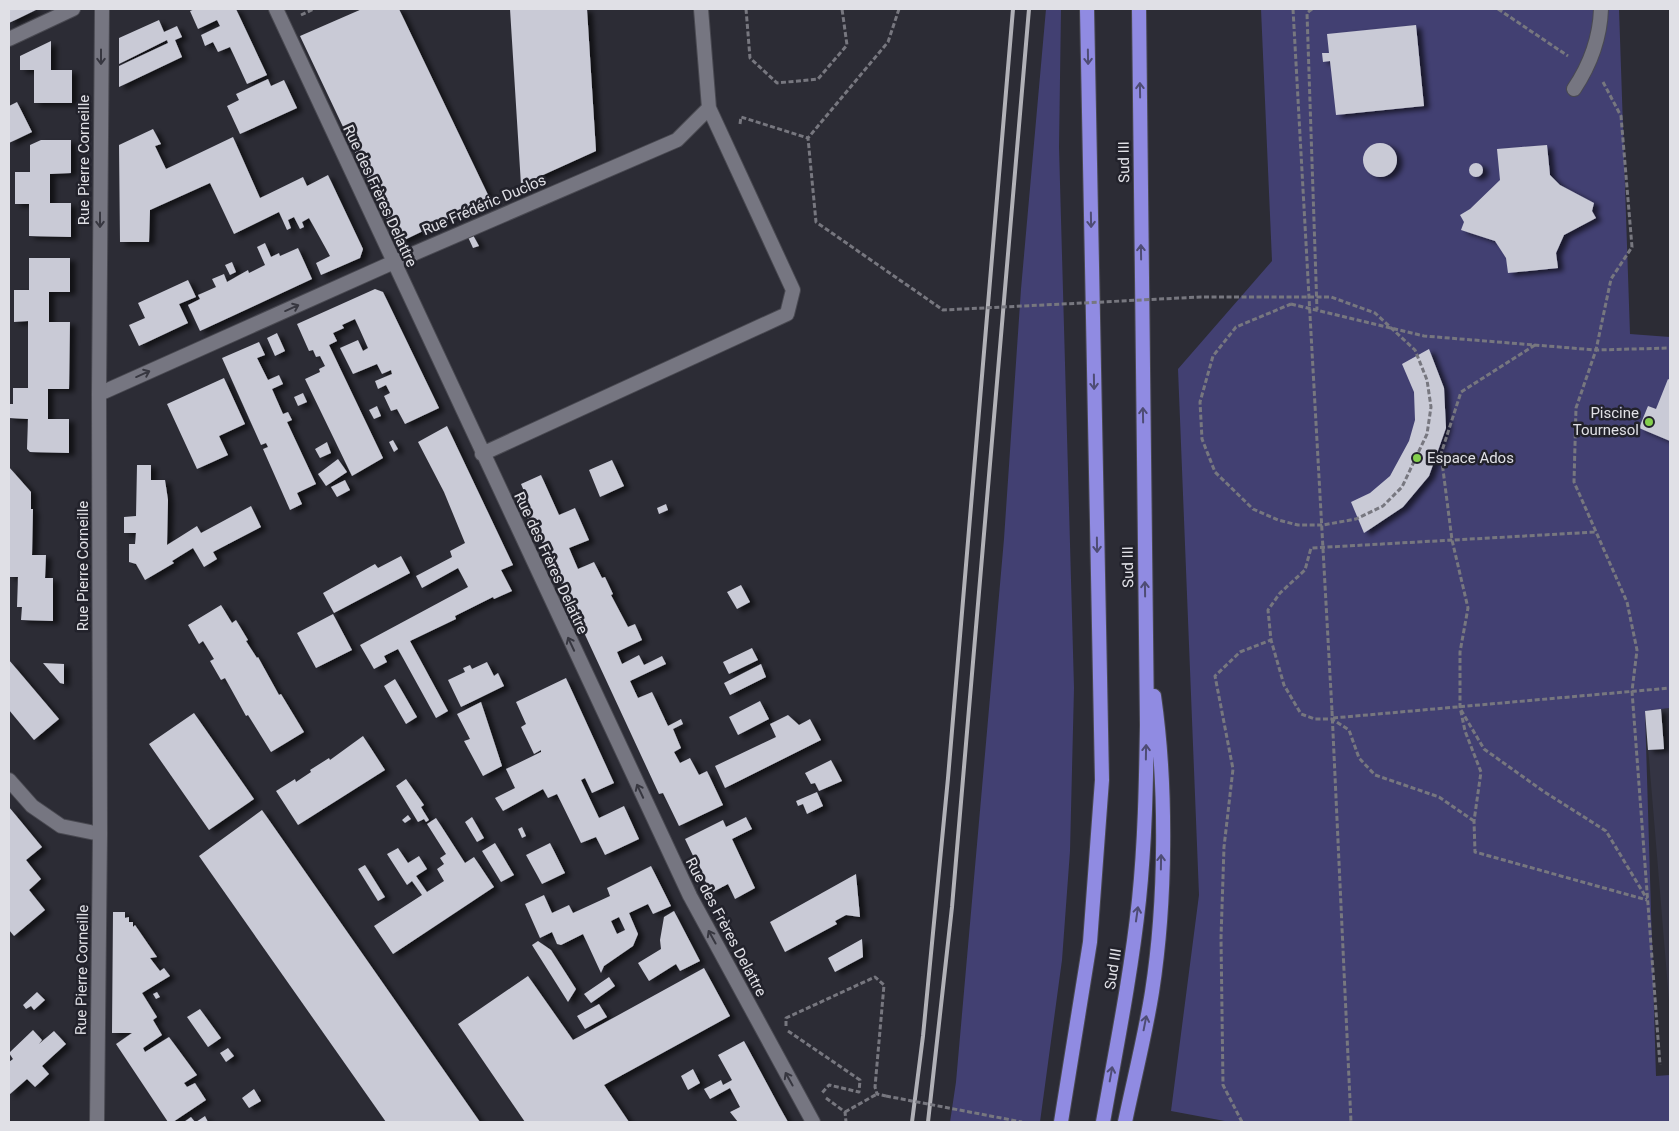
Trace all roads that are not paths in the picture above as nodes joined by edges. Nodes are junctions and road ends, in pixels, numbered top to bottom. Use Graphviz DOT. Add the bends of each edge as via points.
graph roads {
  1 [pos="73,9"];
  2 [pos="102,9"];
  3 [pos="276,9"];
  4 [pos="701,9"];
  5 [pos="1087,9"];
  6 [pos="1139,9"];
  7 [pos="1601,9"];
  8 [pos="9,39"];
  9 [pos="1574,89"];
  10 [pos="709,108"];
  11 [pos="392,262"];
  12 [pos="99,394"];
  13 [pos="482,454"];
  14 [pos="1145,639"];
  15 [pos="9,780"];
  16 [pos="100,834"];
  17 [pos="100,1121"];
  18 [pos="813,1122"];
  19 [pos="1061,1122"];
  20 [pos="1103,1122"];
  21 [pos="1125,1122"];
  1 -- 8 [label="street"];
  2 -- 12 [label="street, Rue Pierre Corneille, one-way"];
  3 -- 11 [label="street, Rue des Frères Delattre"];
  4 -- 10 [label="street"];
  5 -- 19 [label="highway, Sud III, one-way" via="1102,780 1090,942"];
  14 -- 6 [label="highway, Sud III, one-way"];
  7 -- 9 [label="street" via="1600,25 1587,70"];
  10 -- 11 [label="street, Rue Frédéric Duclos" via="676,140"];
  10 -- 13 [label="street" via="794,290 787,314"];
  12 -- 11 [label="street, Rue Frédéric Duclos, one-way"];
  11 -- 13 [label="street, Rue des Frères Delattre"];
  12 -- 16 [label="street, Rue Pierre Corneille"];
  18 -- 13 [label="street, Rue des Frères Delattre, one-way" via="690,896"];
  20 -- 14 [label="highway, Sud III, one-way" via="1139,901 1145,803"];
  21 -- 14 [label="highway, one-way" via="1152,991 1161,903 1158,725"];
  15 -- 16 [label="street" via="32,806 61,826"];
  16 -- 17 [label="street, Rue Pierre Corneille"];
}
